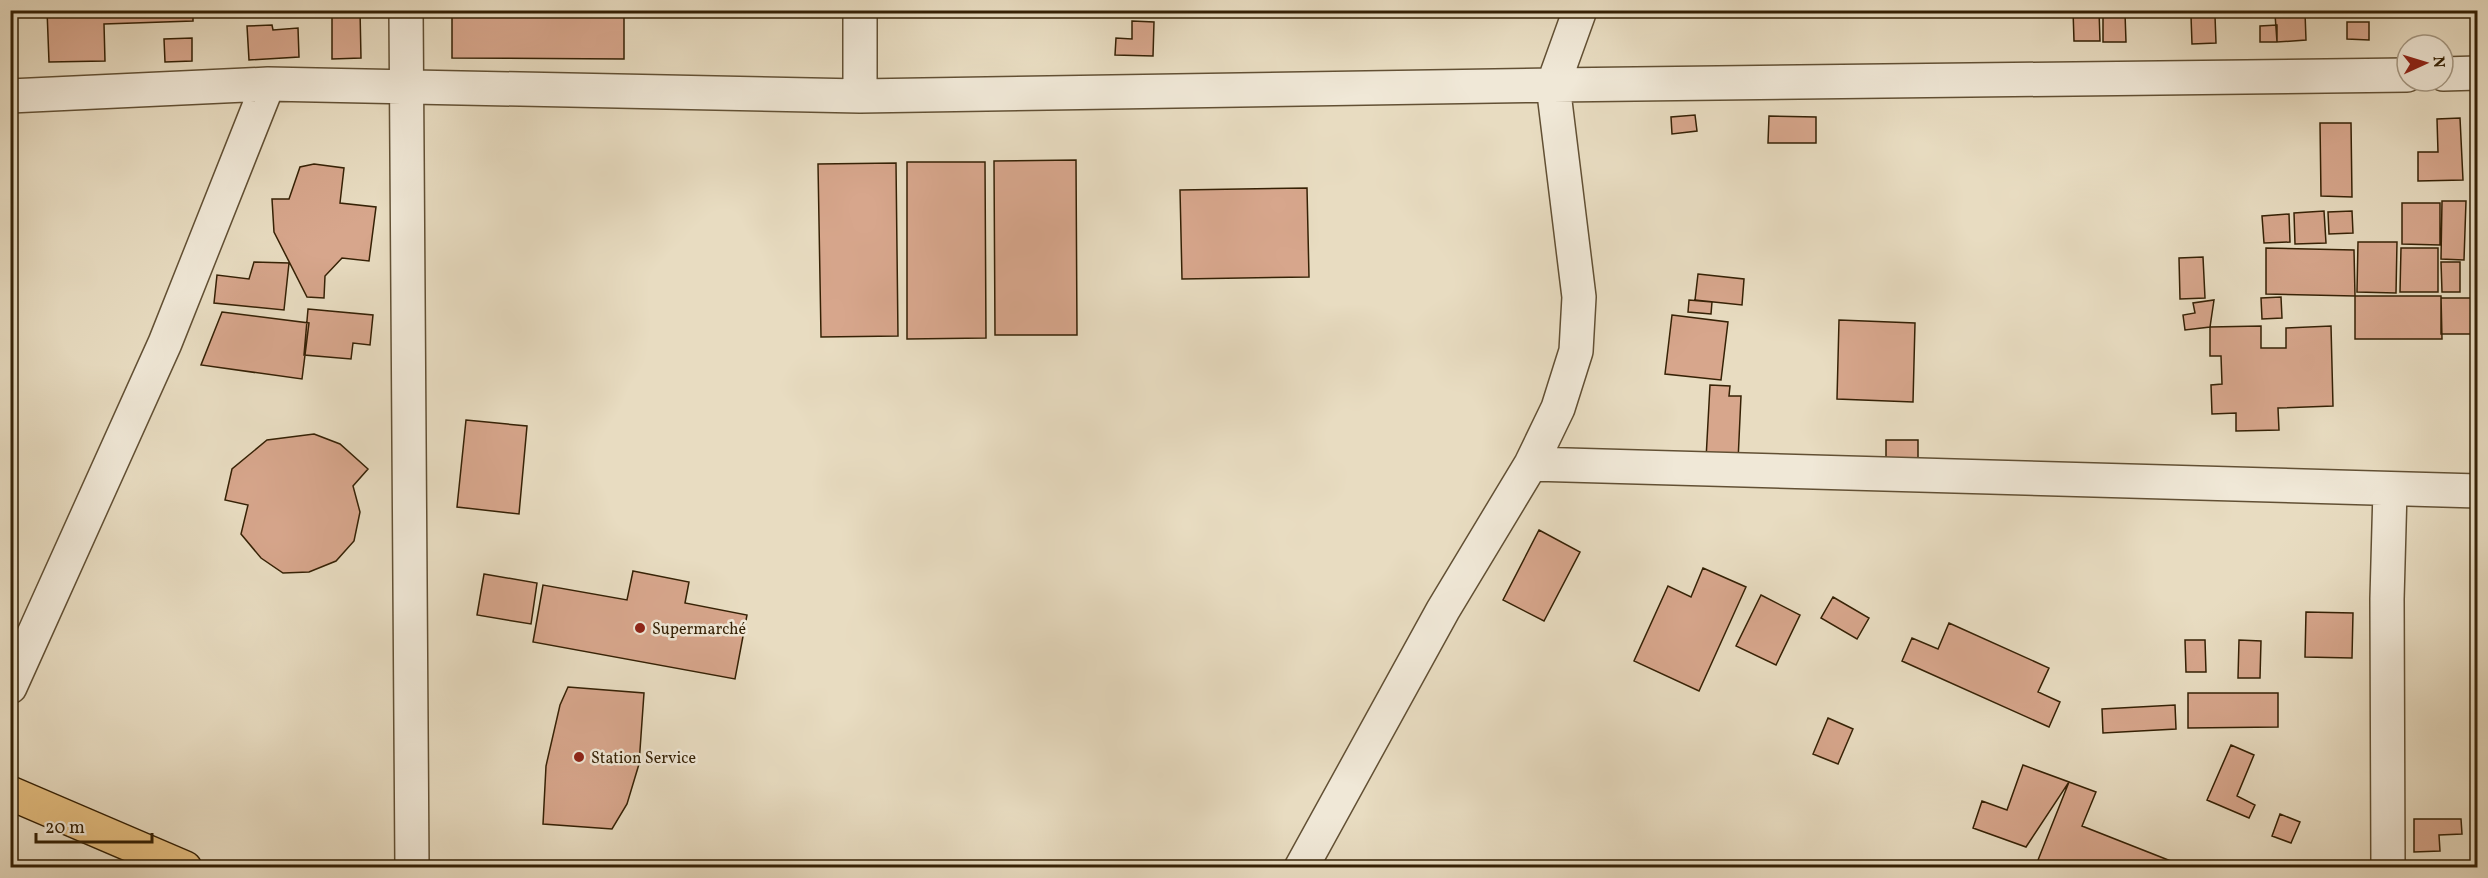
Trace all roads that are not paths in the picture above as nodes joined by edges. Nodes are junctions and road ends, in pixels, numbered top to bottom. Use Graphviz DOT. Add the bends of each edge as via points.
graph roads {
  1 [pos="405,10"];
  2 [pos="860,10"];
  3 [pos="1580,10"];
  4 [pos="2455,74"];
  5 [pos="2478,74"];
  6 [pos="2395,75"];
  7 [pos="268,84"];
  8 [pos="1553,85"];
  9 [pos="405,87"];
  10 [pos="10,96"];
  11 [pos="860,96"];
  12 [pos="1530,464"];
  13 [pos="2390,490"];
  14 [pos="2478,491"];
  15 [pos="10,687"];
  16 [pos="10,793"];
  17 [pos="185,867"];
  18 [pos="412,867"];
  19 [pos="1301,867"];
  20 [pos="2388,867"];
  1 -- 9 [label="street"];
  2 -- 11 [label="street"];
  3 -- 8 [label="street"];
  4 -- 5 [label="street"];
  6 -- 8 [label="street"];
  7 -- 9 [label="street"];
  7 -- 10 [label="street"];
  7 -- 15 [label="street" via="165,343"];
  8 -- 11 [label="street"];
  8 -- 12 [label="street" via="1579,308 1576,351 1558,408"];
  9 -- 11 [label="street"];
  9 -- 18 [label="street"];
  12 -- 13 [label="street"];
  12 -- 19 [label="street" via="1443,610"];
  13 -- 14 [label="street"];
  13 -- 20 [label="street"];
  16 -- 17 [label="highway"];
}
